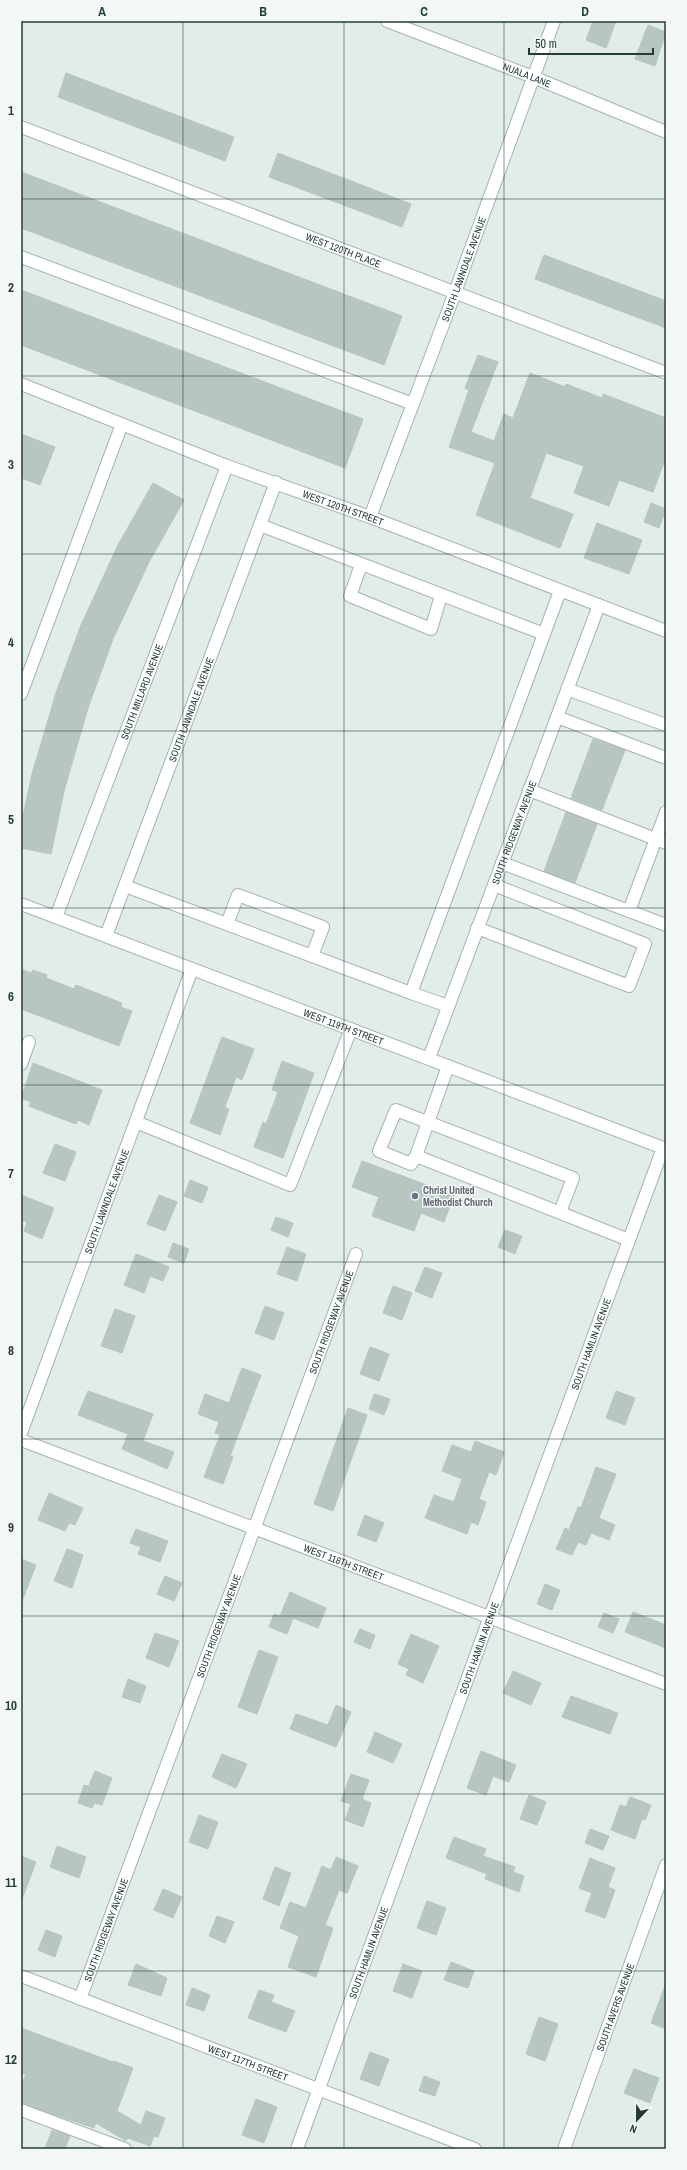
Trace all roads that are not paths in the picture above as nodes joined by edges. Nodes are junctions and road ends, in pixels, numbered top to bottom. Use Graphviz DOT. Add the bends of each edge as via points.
graph roads {
  1 [pos="387,21"];
  2 [pos="554,21"];
  3 [pos="533,77"];
  4 [pos="21,127"];
  5 [pos="666,132"];
  6 [pos="21,256"];
  7 [pos="455,292"];
  8 [pos="666,373"];
  9 [pos="21,384"];
  10 [pos="413,404"];
  11 [pos="122,424"];
  12 [pos="227,466"];
  13 [pos="276,482"];
  14 [pos="370,517"];
  15 [pos="260,525"];
  16 [pos="361,565"];
  17 [pos="560,591"];
  18 [pos="441,596"];
  19 [pos="599,605"];
  20 [pos="666,631"];
  21 [pos="544,634"];
  22 [pos="567,689"];
  23 [pos="21,694"];
  24 [pos="556,717"];
  25 [pos="666,725"];
  26 [pos="666,758"];
  27 [pos="530,790"];
  28 [pos="666,812"];
  29 [pos="661,841"];
  30 [pos="502,863"];
  31 [pos="494,885"];
  32 [pos="125,886"];
  33 [pos="21,904"];
  34 [pos="629,911"];
  35 [pos="56,917"];
  36 [pos="227,924"];
  37 [pos="666,925"];
  38 [pos="478,928"];
  39 [pos="106,936"];
  40 [pos="312,956"];
  41 [pos="192,969"];
  42 [pos="411,993"];
  43 [pos="448,1006"];
  44 [pos="351,1029"];
  45 [pos="29,1042"];
  46 [pos="429,1058"];
  47 [pos="21,1064"];
  48 [pos="448,1066"];
  49 [pos="136,1122"];
  50 [pos="427,1123"];
  51 [pos="665,1148"];
  52 [pos="416,1156"];
  53 [pos="560,1212"];
  54 [pos="629,1240"];
  55 [pos="356,1254"];
  56 [pos="21,1433"];
  57 [pos="21,1440"];
  58 [pos="255,1528"];
  59 [pos="490,1618"];
  60 [pos="666,1684"];
  61 [pos="666,1865"];
  62 [pos="21,1976"];
  63 [pos="80,1999"];
  64 [pos="318,2090"];
  65 [pos="21,2110"];
  66 [pos="125,2149"];
  67 [pos="297,2149"];
  68 [pos="475,2149"];
  69 [pos="564,2149"];
  1 -- 3 [label="street, NUALA LANE"];
  2 -- 3 [label="street, SOUTH LAWNDALE AVENUE"];
  3 -- 5 [label="street, NUALA LANE"];
  3 -- 7 [label="street, SOUTH LAWNDALE AVENUE"];
  4 -- 7 [label="street, WEST 120TH PLACE"];
  6 -- 10 [label="street"];
  7 -- 8 [label="street, WEST 120TH PLACE"];
  7 -- 10 [label="street, SOUTH LAWNDALE AVENUE"];
  9 -- 11 [label="street, WEST 120TH STREET"];
  10 -- 14 [label="street, SOUTH LAWNDALE AVENUE"];
  11 -- 12 [label="street, WEST 120TH STREET"];
  11 -- 23 [label="street"];
  12 -- 13 [label="street, WEST 120TH STREET"];
  12 -- 35 [label="street, SOUTH MILLARD AVENUE"];
  13 -- 14 [label="street, WEST 120TH STREET"];
  13 -- 15 [label="street, SOUTH LAWNDALE AVENUE"];
  14 -- 17 [label="street, WEST 120TH STREET"];
  15 -- 16 [label="street"];
  15 -- 32 [label="street, SOUTH LAWNDALE AVENUE"];
  16 -- 18 [label="street"];
  16 -- 18 [label="street" via="350,596 431,629"];
  17 -- 19 [label="street, WEST 120TH STREET"];
  17 -- 21 [label="street"];
  18 -- 21 [label="street"];
  19 -- 20 [label="street, WEST 120TH STREET"];
  19 -- 22 [label="street, SOUTH RIDGEWAY AVENUE"];
  21 -- 42 [label="street"];
  22 -- 24 [label="street, SOUTH RIDGEWAY AVENUE"];
  22 -- 25 [label="street"];
  24 -- 26 [label="street"];
  24 -- 27 [label="street, SOUTH RIDGEWAY AVENUE"];
  27 -- 29 [label="street"];
  27 -- 30 [label="street, SOUTH RIDGEWAY AVENUE"];
  28 -- 29 [label="street"];
  29 -- 34 [label="street"];
  30 -- 31 [label="street, SOUTH RIDGEWAY AVENUE"];
  30 -- 34 [label="street"];
  31 -- 38 [label="street, SOUTH RIDGEWAY AVENUE"];
  31 -- 38 [label="street" via="645,944 629,986"];
  32 -- 36 [label="street"];
  32 -- 39 [label="street, SOUTH LAWNDALE AVENUE"];
  33 -- 35 [label="street, WEST 119TH STREET"];
  34 -- 37 [label="street"];
  35 -- 39 [label="street, WEST 119TH STREET"];
  36 -- 40 [label="street"];
  36 -- 40 [label="street" via="238,895 323,927"];
  38 -- 43 [label="street, SOUTH RIDGEWAY AVENUE"];
  39 -- 41 [label="street, WEST 119TH STREET"];
  40 -- 42 [label="street"];
  41 -- 44 [label="street, WEST 119TH STREET"];
  41 -- 49 [label="street, SOUTH LAWNDALE AVENUE"];
  42 -- 43 [label="street"];
  43 -- 46 [label="street, SOUTH RIDGEWAY AVENUE"];
  44 -- 46 [label="street, WEST 119TH STREET"];
  44 -- 49 [label="street" via="290,1184"];
  45 -- 47 [label="street"];
  46 -- 48 [label="street, WEST 119TH STREET"];
  48 -- 50 [label="street"];
  48 -- 51 [label="street, WEST 119TH STREET"];
  49 -- 56 [label="street, SOUTH LAWNDALE AVENUE"];
  50 -- 52 [label="street"];
  50 -- 52 [label="street" via="396,1110 379,1151 411,1164"];
  50 -- 53 [label="street" via="573,1178"];
  51 -- 54 [label="street, SOUTH HAMLIN AVENUE"];
  52 -- 53 [label="street"];
  53 -- 54 [label="street"];
  54 -- 59 [label="street, SOUTH HAMLIN AVENUE"];
  55 -- 58 [label="street, SOUTH RIDGEWAY AVENUE"];
  57 -- 58 [label="street, WEST 118TH STREET"];
  58 -- 59 [label="street, WEST 118TH STREET"];
  58 -- 63 [label="street, SOUTH RIDGEWAY AVENUE"];
  59 -- 60 [label="street, WEST 118TH STREET"];
  59 -- 64 [label="street, SOUTH HAMLIN AVENUE"];
  61 -- 69 [label="street, SOUTH AVERS AVENUE"];
  62 -- 63 [label="street, WEST 117TH STREET"];
  63 -- 64 [label="street, WEST 117TH STREET"];
  64 -- 67 [label="street, SOUTH HAMLIN AVENUE"];
  64 -- 68 [label="street, WEST 117TH STREET"];
  65 -- 66 [label="street"];
}
